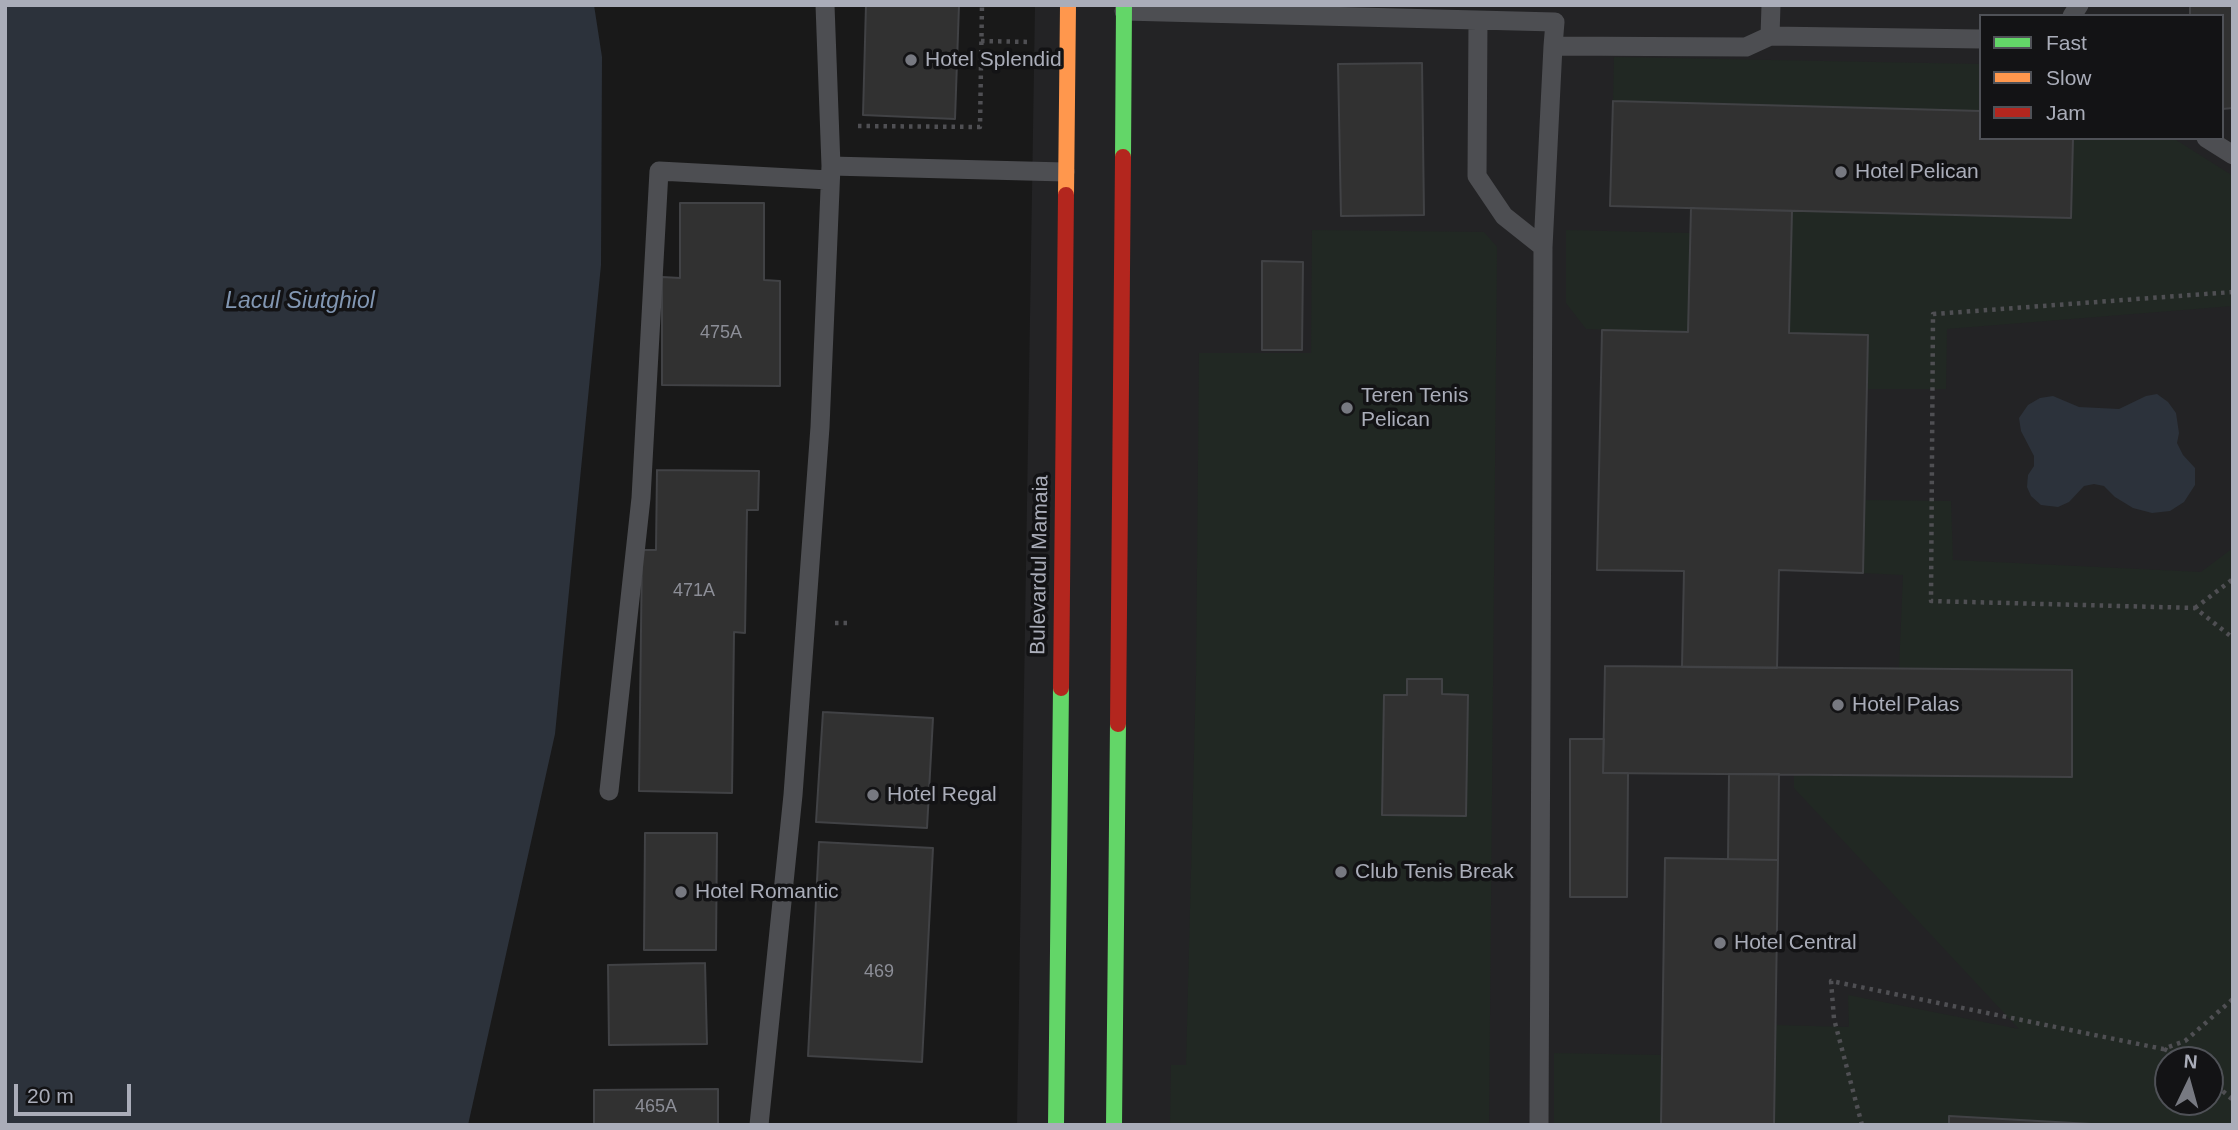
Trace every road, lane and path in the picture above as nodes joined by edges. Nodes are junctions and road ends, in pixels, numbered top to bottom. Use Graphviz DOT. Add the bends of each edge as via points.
graph roads {
  1 [pos="825,5"];
  2 [pos="982,5"];
  3 [pos="1068,5"];
  4 [pos="1771,5"];
  5 [pos="1124,8"];
  6 [pos="1228,10"];
  7 [pos="1555,14"];
  8 [pos="1478,21"];
  9 [pos="1770,36"];
  10 [pos="1979,39"];
  11 [pos="981,41"];
  12 [pos="1030,42"];
  13 [pos="1553,46"];
  14 [pos="855,126"];
  15 [pos="2209,140"];
  16 [pos="2233,155"];
  17 [pos="1065,172"];
  18 [pos="830,173"];
  19 [pos="1543,247"];
  20 [pos="2233,292"];
  21 [pos="2233,579"];
  22 [pos="2195,608"];
  23 [pos="2233,638"];
  24 [pos="610,791"];
  25 [pos="2233,999"];
  26 [pos="2171,1046"];
  27 [pos="2154,1047"];
  28 [pos="759,1125"];
  29 [pos="1056,1125"];
  30 [pos="1114,1125"];
  31 [pos="1539,1125"];
  32 [pos="1862,1125"];
  1 -- 18 [label="lane"];
  2 -- 11 [label="path"];
  3 -- 17 [label="main road, Bulevardul Mamaia"];
  4 -- 9 [label="lane"];
  5 -- 6 [label="lane"];
  5 -- 30 [label="main road"];
  6 -- 8 [label="lane"];
  7 -- 8 [label="lane"];
  7 -- 13 [label="lane"];
  8 -- 19 [label="lane" via="1477,176 1504,216"];
  9 -- 10 [label="lane"];
  9 -- 13 [label="lane" via="1746,47"];
  11 -- 12 [label="path"];
  11 -- 14 [label="path" via="980,127"];
  13 -- 19 [label="lane"];
  15 -- 16 [label="lane"];
  17 -- 18 [label="lane"];
  17 -- 29 [label="main road, Bulevardul Mamaia"];
  18 -- 24 [label="lane" via="659,171 641,498"];
  18 -- 28 [label="lane" via="821,427 793,795"];
  19 -- 31 [label="lane"];
  20 -- 22 [label="path" via="1933,314 1931,601"];
  21 -- 22 [label="path"];
  22 -- 23 [label="path"];
  25 -- 26 [label="path" via="2185,1041"];
  27 -- 32 [label="path" via="1831,981 1834,1019"];
}
